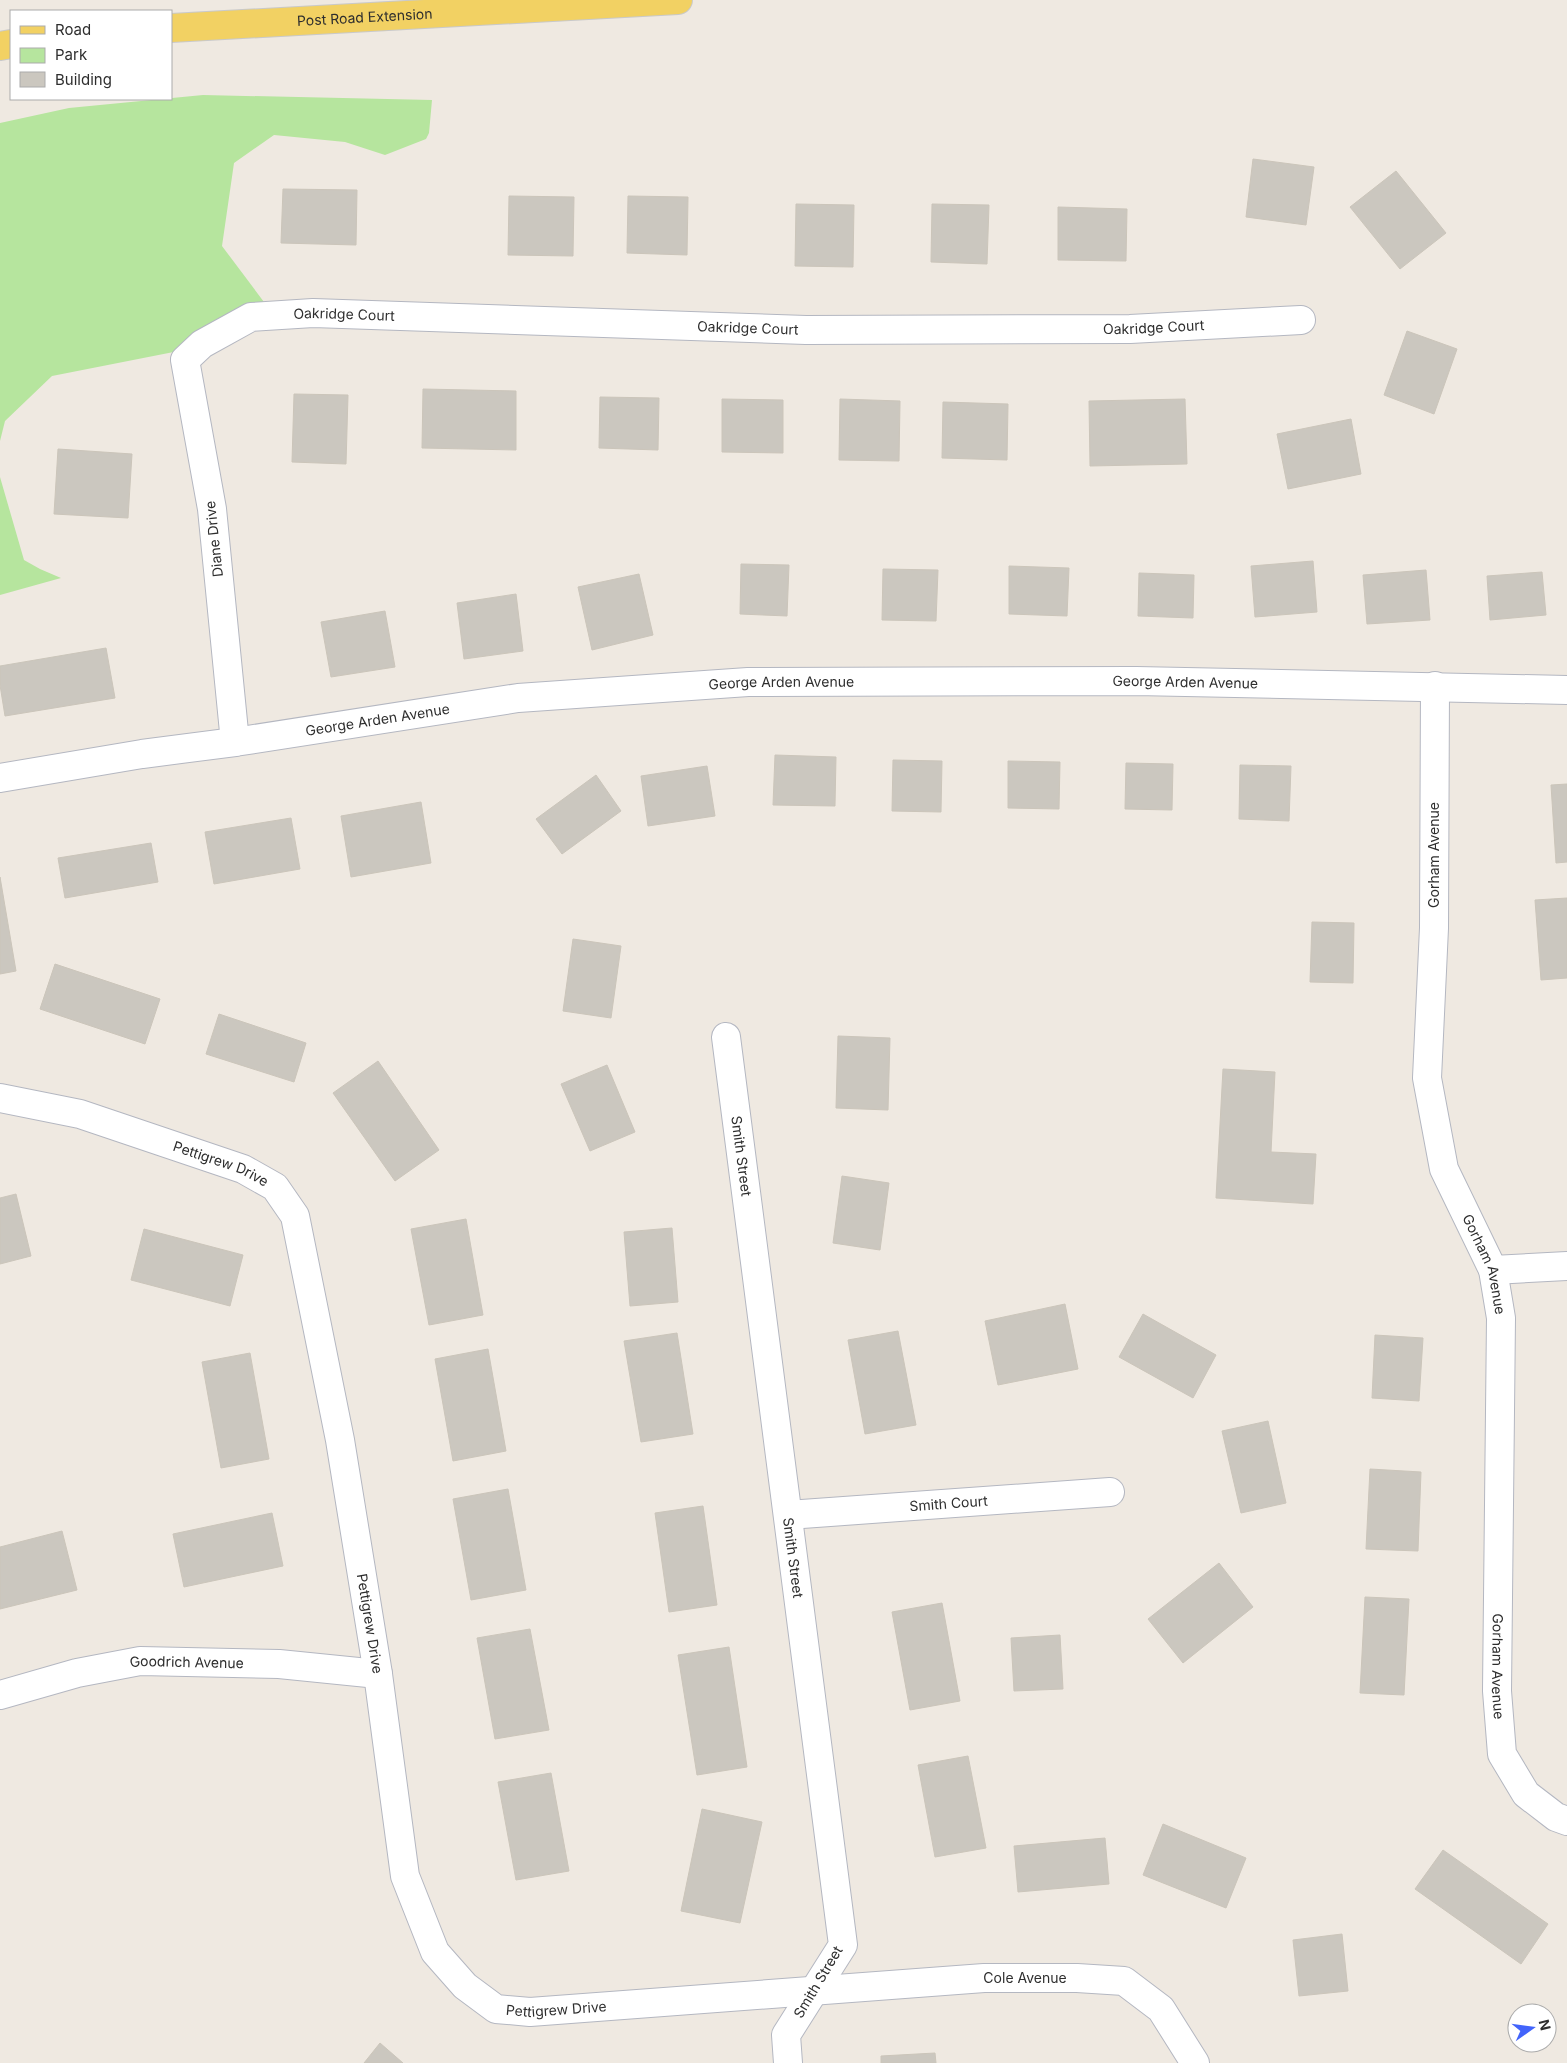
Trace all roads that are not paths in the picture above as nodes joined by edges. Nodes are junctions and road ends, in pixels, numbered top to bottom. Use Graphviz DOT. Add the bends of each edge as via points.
graph roads {
  1 [pos="678,0"];
  2 [pos="172,28"];
  3 [pos="1301,320"];
  4 [pos="202,344"];
  5 [pos="1435,686"];
  6 [pos="1567,690"];
  7 [pos="235,742"];
  8 [pos="0,778"];
  9 [pos="726,1037"];
  10 [pos="0,1098"];
  11 [pos="1567,1266"];
  12 [pos="1493,1270"];
  13 [pos="1110,1492"];
  14 [pos="788,1515"];
  15 [pos="378,1674"];
  16 [pos="0,1695"];
  17 [pos="1567,1821"];
  18 [pos="816,1990"];
  19 [pos="788,2063"];
  20 [pos="1195,2063"];
  1 -- 2 [label="main road, Post Road Extension"];
  3 -- 4 [label="street, Oakridge Court" via="1130,329 806,330 314,313 251,317"];
  4 -- 7 [label="street, Diane Drive" via="185,360 212,509"];
  5 -- 6 [label="street, George Arden Avenue"];
  5 -- 7 [label="street, George Arden Avenue" via="1136,680 748,682 518,698"];
  5 -- 12 [label="street, Gorham Avenue" via="1434,928 1428,1078 1444,1169"];
  7 -- 8 [label="street, George Arden Avenue"];
  9 -- 14 [label="street, Smith Street"];
  10 -- 15 [label="street, Pettigrew Drive" via="80,1114 243,1169 275,1187 295,1216 340,1440"];
  11 -- 12 [label="street"];
  12 -- 17 [label="street, Gorham Avenue" via="1500,1318 1496,1691 1502,1754 1526,1794 1556,1817"];
  13 -- 14 [label="street, Smith Court"];
  14 -- 18 [label="street, Smith Street" via="843,1945"];
  15 -- 16 [label="street, Goodrich Avenue" via="279,1664 140,1661 77,1673"];
  15 -- 18 [label="street, Pettigrew Drive" via="405,1876 435,1952 465,1986 496,2009 530,2012"];
  18 -- 19 [label="street, Smith Street" via="786,2035"];
  18 -- 20 [label="street, Cole Avenue" via="984,1978 1124,1981 1161,2010"];
}
